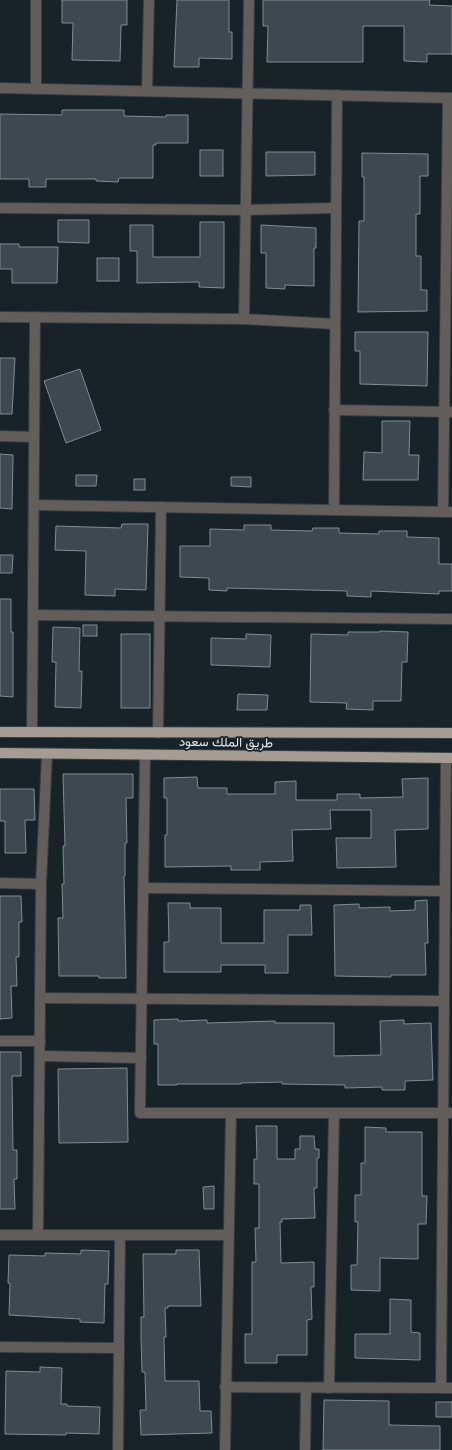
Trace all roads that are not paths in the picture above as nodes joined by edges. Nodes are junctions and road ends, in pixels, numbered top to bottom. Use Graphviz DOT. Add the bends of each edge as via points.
graph roads {
  1 [pos="36,0"];
  2 [pos="148,0"];
  3 [pos="249,0"];
  4 [pos="0,88"];
  5 [pos="36,89"];
  6 [pos="147,91"];
  7 [pos="247,94"];
  8 [pos="337,95"];
  9 [pos="450,98"];
  10 [pos="0,208"];
  11 [pos="336,208"];
  12 [pos="245,210"];
  13 [pos="0,317"];
  14 [pos="35,318"];
  15 [pos="244,319"];
  16 [pos="335,324"];
  17 [pos="334,410"];
  18 [pos="448,412"];
  19 [pos="0,436"];
  20 [pos="34,437"];
  21 [pos="34,505"];
  22 [pos="161,507"];
  23 [pos="334,509"];
  24 [pos="447,512"];
  25 [pos="33,615"];
  26 [pos="160,616"];
  27 [pos="452,619"];
  28 [pos="0,732"];
  29 [pos="32,732"];
  30 [pos="158,733"];
  31 [pos="452,734"];
  32 [pos="0,753"];
  33 [pos="47,754"];
  34 [pos="145,755"];
  35 [pos="449,758"];
  36 [pos="0,883"];
  37 [pos="42,884"];
  38 [pos="143,888"];
  39 [pos="445,891"];
  40 [pos="40,998"];
  41 [pos="142,998"];
  42 [pos="444,1001"];
  43 [pos="0,1041"];
  44 [pos="40,1041"];
  45 [pos="40,1056"];
  46 [pos="140,1058"];
  47 [pos="231,1113"];
  48 [pos="334,1113"];
  49 [pos="448,1113"];
  50 [pos="0,1235"];
  51 [pos="38,1235"];
  52 [pos="120,1235"];
  53 [pos="228,1235"];
  54 [pos="0,1347"];
  55 [pos="119,1348"];
  56 [pos="225,1387"];
  57 [pos="306,1388"];
  58 [pos="329,1388"];
  59 [pos="441,1388"];
  60 [pos="452,1388"];
  61 [pos="118,1450"];
  62 [pos="225,1450"];
  63 [pos="305,1450"];
  1 -- 5 [label="street"];
  2 -- 6 [label="street"];
  3 -- 7 [label="street"];
  4 -- 5 [label="street"];
  5 -- 6 [label="street"];
  6 -- 7 [label="street"];
  7 -- 8 [label="street"];
  7 -- 12 [label="street"];
  8 -- 9 [label="street"];
  8 -- 11 [label="street"];
  9 -- 18 [label="street"];
  10 -- 12 [label="street"];
  11 -- 12 [label="street"];
  11 -- 16 [label="street"];
  12 -- 15 [label="street"];
  13 -- 14 [label="street"];
  14 -- 15 [label="street"];
  14 -- 20 [label="street"];
  15 -- 16 [label="street"];
  16 -- 17 [label="street"];
  17 -- 18 [label="street"];
  17 -- 23 [label="street"];
  18 -- 24 [label="street"];
  19 -- 20 [label="street"];
  20 -- 21 [label="street"];
  21 -- 22 [label="street"];
  21 -- 25 [label="street"];
  22 -- 23 [label="street"];
  22 -- 26 [label="street"];
  23 -- 24 [label="street"];
  25 -- 26 [label="street"];
  25 -- 29 [label="street"];
  26 -- 27 [label="street"];
  26 -- 30 [label="street"];
  28 -- 29 [label="main road, طريق الملك سعود"];
  29 -- 30 [label="main road, طريق الملك سعود"];
  30 -- 31 [label="main road, طريق الملك سعود"];
  32 -- 33 [label="main road, طريق الملك سعود"];
  33 -- 34 [label="main road, طريق الملك سعود"];
  33 -- 37 [label="street"];
  34 -- 35 [label="main road, طريق الملك سعود"];
  34 -- 38 [label="street"];
  35 -- 39 [label="street"];
  36 -- 37 [label="street"];
  37 -- 40 [label="street"];
  38 -- 39 [label="street"];
  38 -- 41 [label="street"];
  39 -- 42 [label="street"];
  40 -- 41 [label="street"];
  40 -- 44 [label="street"];
  41 -- 42 [label="street"];
  41 -- 46 [label="street"];
  42 -- 49 [label="street"];
  43 -- 44 [label="street"];
  44 -- 45 [label="street"];
  45 -- 46 [label="street"];
  45 -- 51 [label="street"];
  46 -- 47 [label="street" via="140,1113"];
  47 -- 48 [label="street"];
  47 -- 53 [label="street"];
  48 -- 49 [label="street"];
  48 -- 58 [label="street"];
  49 -- 59 [label="street"];
  50 -- 51 [label="street"];
  51 -- 52 [label="street"];
  52 -- 53 [label="street"];
  52 -- 55 [label="street"];
  53 -- 56 [label="street"];
  54 -- 55 [label="street"];
  55 -- 61 [label="street"];
  56 -- 57 [label="street"];
  56 -- 62 [label="street"];
  57 -- 58 [label="street"];
  57 -- 63 [label="street"];
  58 -- 59 [label="street"];
  59 -- 60 [label="street"];
}
